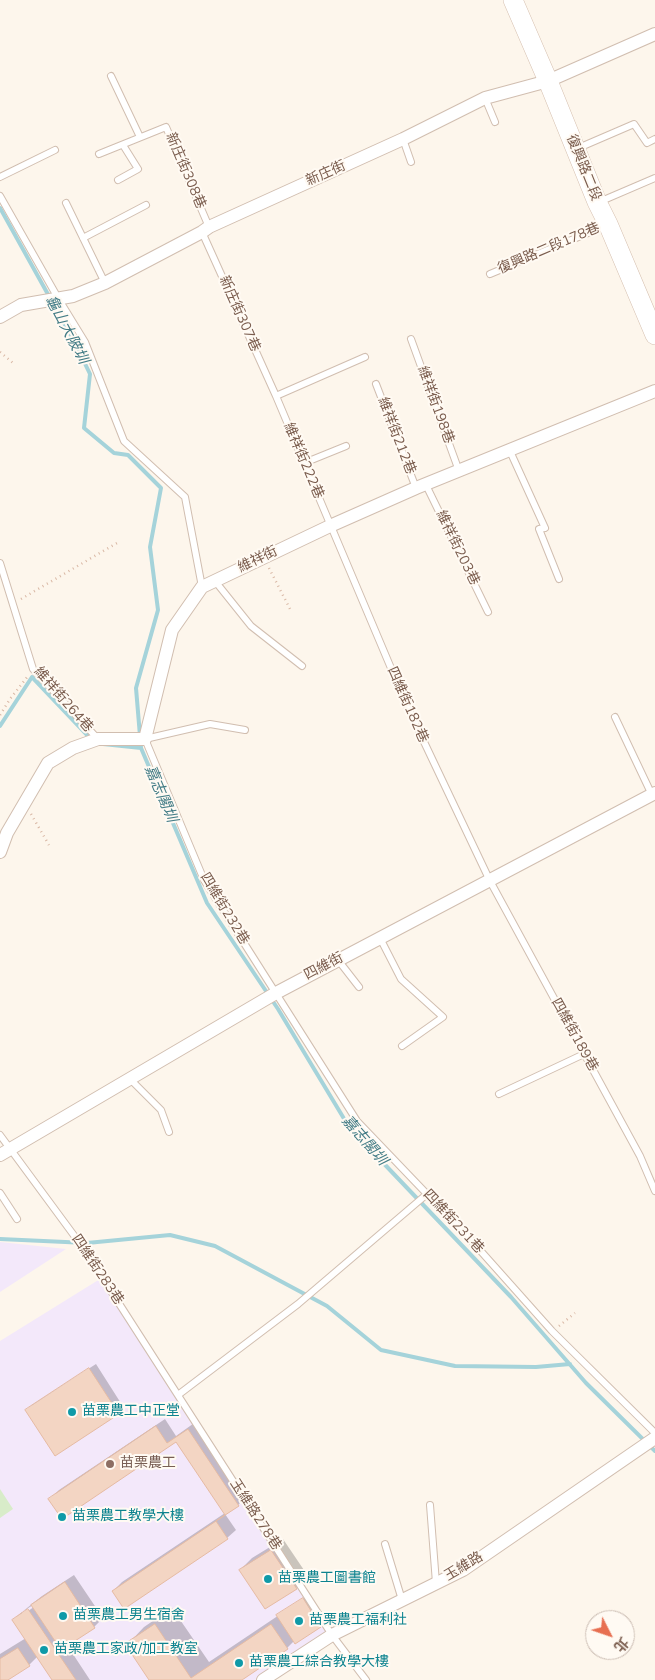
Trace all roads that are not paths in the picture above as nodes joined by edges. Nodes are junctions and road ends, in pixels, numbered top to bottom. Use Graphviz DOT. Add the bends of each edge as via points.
graph roads {
  1 [pos="513,0"];
  2 [pos="655,34"];
  3 [pos="111,76"];
  4 [pos="548,81"];
  5 [pos="485,98"];
  6 [pos="495,122"];
  7 [pos="140,138"];
  8 [pos="404,139"];
  9 [pos="655,140"];
  10 [pos="123,145"];
  11 [pos="575,149"];
  12 [pos="55,150"];
  13 [pos="99,154"];
  14 [pos="411,162"];
  15 [pos="0,177"];
  16 [pos="655,178"];
  17 [pos="118,180"];
  18 [pos="0,196"];
  19 [pos="597,202"];
  20 [pos="66,204"];
  21 [pos="146,206"];
  22 [pos="608,224"];
  23 [pos="205,230"];
  24 [pos="83,238"];
  25 [pos="490,274"];
  26 [pos="105,283"];
  27 [pos="58,298"];
  28 [pos="0,317"];
  29 [pos="655,334"];
  30 [pos="411,339"];
  31 [pos="365,357"];
  32 [pos="376,384"];
  33 [pos="655,390"];
  34 [pos="276,396"];
  35 [pos="346,446"];
  36 [pos="509,449"];
  37 [pos="304,463"];
  38 [pos="459,470"];
  39 [pos="421,487"];
  40 [pos="330,526"];
  41 [pos="0,563"];
  42 [pos="559,579"];
  43 [pos="215,581"];
  44 [pos="202,587"];
  45 [pos="488,612"];
  46 [pos="302,666"];
  47 [pos="615,717"];
  48 [pos="245,730"];
  49 [pos="98,739"];
  50 [pos="146,739"];
  51 [pos="654,794"];
  52 [pos="0,852"];
  53 [pos="490,881"];
  54 [pos="380,938"];
  55 [pos="338,960"];
  56 [pos="359,987"];
  57 [pos="276,992"];
  58 [pos="402,1046"];
  59 [pos="584,1054"];
  60 [pos="130,1079"];
  61 [pos="499,1094"];
  62 [pos="169,1132"];
  63 [pos="0,1135"];
  64 [pos="5,1153"];
  65 [pos="655,1192"];
  66 [pos="0,1193"];
  67 [pos="427,1194"];
  68 [pos="17,1219"];
  69 [pos="178,1395"];
  70 [pos="655,1433"];
  71 [pos="655,1438"];
  72 [pos="430,1505"];
  73 [pos="385,1544"];
  74 [pos="436,1583"];
  75 [pos="402,1600"];
  76 [pos="332,1635"];
  77 [pos="263,1680"];
  78 [pos="366,1680"];
  1 -- 4 [label="street, 復興路二段"];
  2 -- 4 [label="street, 新庄街"];
  3 -- 7 [label="lane"];
  4 -- 5 [label="street, 新庄街"];
  4 -- 11 [label="street, 復興路二段"];
  5 -- 6 [label="lane"];
  5 -- 8 [label="street, 新庄街"];
  7 -- 10 [label="lane, 新庄街308巷"];
  7 -- 23 [label="lane, 新庄街308巷" via="166,127"];
  8 -- 14 [label="lane"];
  8 -- 23 [label="street, 新庄街"];
  9 -- 11 [label="lane" via="647,143 634,124"];
  10 -- 13 [label="lane, 新庄街308巷"];
  10 -- 17 [label="lane" via="138,169"];
  11 -- 19 [label="street, 復興路二段"];
  12 -- 15 [label="lane"];
  16 -- 19 [label="lane"];
  18 -- 27 [label="lane"];
  19 -- 22 [label="street, 復興路二段"];
  20 -- 24 [label="lane"];
  21 -- 24 [label="lane"];
  22 -- 25 [label="lane, 復興路二段178巷"];
  22 -- 29 [label="street, 復興路二段"];
  23 -- 26 [label="street, 新庄街"];
  23 -- 34 [label="lane, 新庄街307巷"];
  24 -- 26 [label="lane"];
  26 -- 27 [label="street, 新庄街" via="73,296"];
  27 -- 28 [label="street, 新庄街" via="21,305"];
  27 -- 44 [label="lane" via="85,342 124,441 185,497"];
  30 -- 38 [label="lane, 維祥街198巷"];
  31 -- 34 [label="lane"];
  32 -- 39 [label="lane, 維祥街212巷"];
  33 -- 36 [label="street, 維祥街"];
  34 -- 37 [label="lane, 維祥街222巷"];
  35 -- 37 [label="lane"];
  36 -- 38 [label="street, 維祥街"];
  36 -- 42 [label="lane" via="545,528 539,530"];
  37 -- 40 [label="lane, 維祥街222巷"];
  38 -- 39 [label="street, 維祥街"];
  39 -- 40 [label="street, 維祥街"];
  39 -- 45 [label="lane, 維祥街203巷"];
  40 -- 43 [label="street, 維祥街"];
  40 -- 53 [label="lane, 四維街182巷" via="407,706"];
  41 -- 49 [label="lane, 維祥街264巷" via="33,669"];
  43 -- 44 [label="street, 維祥街"];
  43 -- 46 [label="lane" via="251,626"];
  44 -- 50 [label="street" via="172,630"];
  47 -- 51 [label="lane"];
  48 -- 50 [label="lane" via="210,724"];
  49 -- 50 [label="street"];
  49 -- 52 [label="street" via="73,748 48,763 6,833"];
  50 -- 57 [label="lane, 四維街232巷" via="204,880"];
  51 -- 53 [label="street, 四維街"];
  53 -- 54 [label="street, 四維街"];
  53 -- 59 [label="lane, 四維街189巷"];
  54 -- 55 [label="street, 四維街"];
  54 -- 58 [label="lane" via="401,979 443,1016"];
  55 -- 56 [label="lane"];
  55 -- 57 [label="street, 四維街"];
  57 -- 60 [label="street, 四維街"];
  57 -- 67 [label="lane, 四維街231巷" via="357,1122"];
  59 -- 61 [label="lane"];
  59 -- 65 [label="lane, 四維街189巷" via="640,1156"];
  60 -- 62 [label="lane" via="161,1110"];
  60 -- 64 [label="street, 四維街"];
  63 -- 64 [label="lane, 四維街283巷"];
  64 -- 69 [label="lane, 四維街283巷" via="84,1249"];
  66 -- 68 [label="lane"];
  67 -- 69 [label="lane" via="298,1304"];
  67 -- 70 [label="lane, 四維街231巷" via="552,1332"];
  69 -- 76 [label="lane, 玉維路278巷"];
  71 -- 74 [label="street, 玉維路" via="463,1570"];
  72 -- 74 [label="lane"];
  73 -- 75 [label="lane"];
  74 -- 75 [label="street, 玉維路"];
  75 -- 76 [label="street, 玉維路"];
  76 -- 77 [label="street, 玉維路"];
  76 -- 78 [label="lane, 玉維路278巷"];
}
